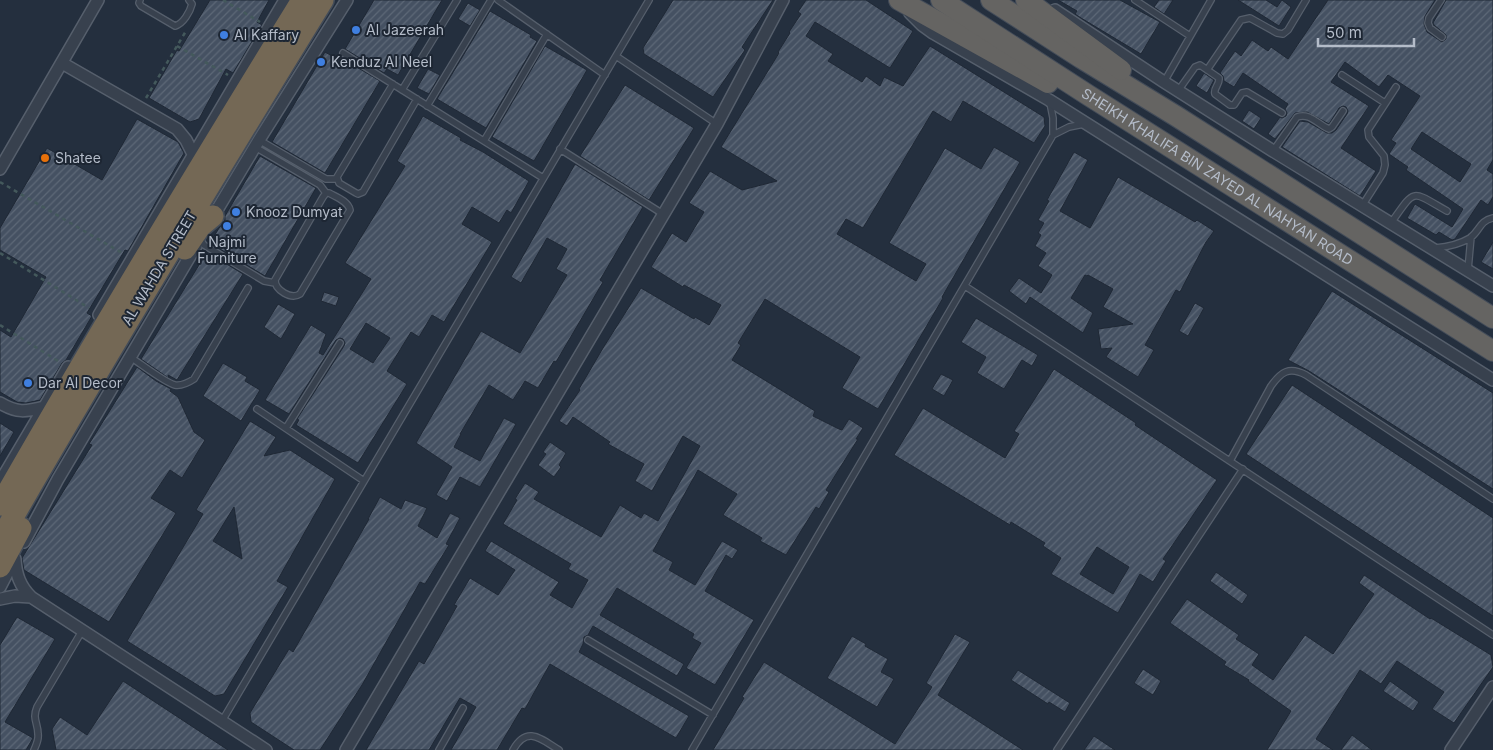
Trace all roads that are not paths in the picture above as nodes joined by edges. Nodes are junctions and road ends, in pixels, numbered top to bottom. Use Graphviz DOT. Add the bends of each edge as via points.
graph roads {
  1 [pos="98,0"];
  2 [pos="140,0"];
  3 [pos="188,0"];
  4 [pos="285,0"];
  5 [pos="302,0"];
  6 [pos="323,0"];
  7 [pos="347,0"];
  8 [pos="457,0"];
  9 [pos="491,0"];
  10 [pos="498,0"];
  11 [pos="649,0"];
  12 [pos="783,0"];
  13 [pos="941,0"];
  14 [pos="991,0"];
  15 [pos="1026,0"];
  16 [pos="1040,0"];
  17 [pos="1135,0"];
  18 [pos="1211,0"];
  19 [pos="1306,0"];
  20 [pos="1441,0"];
  21 [pos="900,1"];
  22 [pos="547,34"];
  23 [pos="1190,36"];
  24 [pos="1442,37"];
  25 [pos="343,53"];
  26 [pos="616,56"];
  27 [pos="62,63"];
  28 [pos="1207,70"];
  29 [pos="605,75"];
  30 [pos="1342,75"];
  31 [pos="1164,82"];
  32 [pos="393,84"];
  33 [pos="1396,87"];
  34 [pos="402,90"];
  35 [pos="1178,91"];
  36 [pos="1088,95"];
  37 [pos="417,99"];
  38 [pos="1049,100"];
  39 [pos="1385,103"];
  40 [pos="427,106"];
  41 [pos="1343,111"];
  42 [pos="1282,113"];
  43 [pos="1176,116"];
  44 [pos="717,124"];
  45 [pos="1086,124"];
  46 [pos="1053,135"];
  47 [pos="484,141"];
  48 [pos="257,143"];
  49 [pos="560,149"];
  50 [pos="1273,151"];
  51 [pos="194,154"];
  52 [pos="0,168"];
  53 [pos="543,178"];
  54 [pos="337,179"];
  55 [pos="326,193"];
  56 [pos="1362,206"];
  57 [pos="1447,211"];
  58 [pos="663,214"];
  59 [pos="213,216"];
  60 [pos="1493,218"];
  61 [pos="1391,223"];
  62 [pos="1471,237"];
  63 [pos="200,238"];
  64 [pos="1433,248"];
  65 [pos="1468,270"];
  66 [pos="274,283"];
  67 [pos="965,286"];
  68 [pos="1493,286"];
  69 [pos="248,288"];
  70 [pos="1493,318"];
  71 [pos="340,343"];
  72 [pos="1493,351"];
  73 [pos="130,357"];
  74 [pos="1493,380"];
  75 [pos="0,403"];
  76 [pos="44,407"];
  77 [pos="257,409"];
  78 [pos="286,428"];
  79 [pos="1230,461"];
  80 [pos="1243,470"];
  81 [pos="364,481"];
  82 [pos="0,482"];
  83 [pos="1493,499"];
  84 [pos="0,505"];
  85 [pos="0,540"];
  86 [pos="8,563"];
  87 [pos="0,587"];
  88 [pos="31,597"];
  89 [pos="0,599"];
  90 [pos="82,631"];
  91 [pos="1493,635"];
  92 [pos="588,640"];
  93 [pos="1493,687"];
  94 [pos="463,708"];
  95 [pos="713,715"];
  96 [pos="222,721"];
  97 [pos="36,748"];
  98 [pos="266,750"];
  99 [pos="346,750"];
  100 [pos="438,750"];
  101 [pos="513,750"];
  102 [pos="559,750"];
  103 [pos="692,750"];
  104 [pos="1057,750"];
  105 [pos="1451,750"];
  1 -- 27 [label="street"];
  2 -- 3 [label="lane" via="141,6 177,26 191,8"];
  4 -- 51 [label="street"];
  5 -- 84 [label="highway, AL WAHDA STREET"];
  6 -- 85 [label="highway, AL WAHDA STREET" via="195,206"];
  7 -- 48 [label="street"];
  8 -- 34 [label="lane"];
  9 -- 40 [label="lane"];
  10 -- 22 [label="lane"];
  11 -- 26 [label="lane"];
  12 -- 44 [label="street"];
  13 -- 36 [label="highway, SHEIKH KHALIFA BIN ZAYED AL NAHYAN ROAD"];
  14 -- 43 [label="highway, SHEIKH KHALIFA BIN ZAYED AL NAHYAN ROAD"];
  15 -- 43 [label="highway" via="1128,75"];
  16 -- 31 [label="street"];
  17 -- 23 [label="lane"];
  18 -- 23 [label="lane"];
  19 -- 28 [label="lane" via="1283,34 1250,18 1241,20"];
  20 -- 24 [label="lane" via="1428,23"];
  21 -- 36 [label="highway" via="1043,81 1074,94"];
  21 -- 38 [label="street" via="933,33"];
  22 -- 29 [label="lane"];
  22 -- 47 [label="lane"];
  23 -- 31 [label="lane"];
  25 -- 32 [label="lane"];
  26 -- 29 [label="lane"];
  26 -- 44 [label="lane"];
  27 -- 51 [label="street" via="177,130"];
  27 -- 52 [label="street"];
  28 -- 35 [label="lane" via="1195,67"];
  28 -- 42 [label="lane" via="1219,78 1215,94 1230,105 1247,92"];
  29 -- 49 [label="lane"];
  30 -- 39 [label="lane"];
  31 -- 35 [label="street"];
  32 -- 34 [label="lane"];
  32 -- 54 [label="lane"];
  33 -- 39 [label="lane"];
  34 -- 37 [label="lane"];
  35 -- 50 [label="street"];
  36 -- 72 [label="highway, SHEIKH KHALIFA BIN ZAYED AL NAHYAN ROAD"];
  37 -- 40 [label="lane"];
  37 -- 54 [label="lane" via="363,192 356,193"];
  38 -- 45 [label="street"];
  38 -- 46 [label="lane"];
  39 -- 56 [label="lane" via="1368,132 1384,156 1385,165"];
  40 -- 47 [label="lane"];
  41 -- 50 [label="lane" via="1329,129 1308,116 1297,117"];
  43 -- 70 [label="highway, SHEIKH KHALIFA BIN ZAYED AL NAHYAN ROAD"];
  44 -- 58 [label="street"];
  45 -- 46 [label="lane" via="1069,127"];
  45 -- 74 [label="street"];
  46 -- 67 [label="lane"];
  47 -- 53 [label="lane"];
  48 -- 54 [label="lane" via="326,179"];
  48 -- 55 [label="lane" via="320,184"];
  48 -- 59 [label="street"];
  49 -- 53 [label="lane"];
  49 -- 58 [label="lane"];
  50 -- 56 [label="street"];
  51 -- 76 [label="street"];
  53 -- 81 [label="lane"];
  55 -- 66 [label="lane"];
  55 -- 66 [label="lane" via="348,205 350,210 300,294 290,296"];
  56 -- 61 [label="street"];
  57 -- 61 [label="lane" via="1414,195"];
  58 -- 99 [label="street"];
  59 -- 63 [label="street"];
  59 -- 86 [label="highway" via="189,242 33,507"];
  60 -- 62 [label="lane" via="1482,223"];
  61 -- 64 [label="street"];
  62 -- 64 [label="lane" via="1453,245"];
  62 -- 65 [label="lane"];
  63 -- 66 [label="lane" via="204,245 264,281"];
  63 -- 73 [label="street"];
  64 -- 65 [label="street"];
  65 -- 68 [label="street"];
  67 -- 79 [label="lane"];
  67 -- 95 [label="lane"];
  69 -- 73 [label="lane" via="189,383 172,384"];
  71 -- 78 [label="lane"];
  73 -- 86 [label="street"];
  75 -- 76 [label="street" via="18,411"];
  76 -- 82 [label="street"];
  77 -- 78 [label="lane"];
  78 -- 81 [label="lane"];
  79 -- 80 [label="lane"];
  79 -- 83 [label="lane" via="1274,381 1286,371 1294,370"];
  80 -- 91 [label="lane"];
  80 -- 104 [label="lane"];
  81 -- 96 [label="lane"];
  86 -- 87 [label="street"];
  86 -- 88 [label="street"];
  88 -- 89 [label="street"];
  88 -- 90 [label="street"];
  90 -- 96 [label="street"];
  90 -- 97 [label="lane" via="35,711"];
  92 -- 95 [label="lane"];
  93 -- 105 [label="street"];
  94 -- 100 [label="lane"];
  95 -- 103 [label="lane"];
  96 -- 98 [label="street"];
  101 -- 102 [label="lane" via="519,740 528,736"];
}
